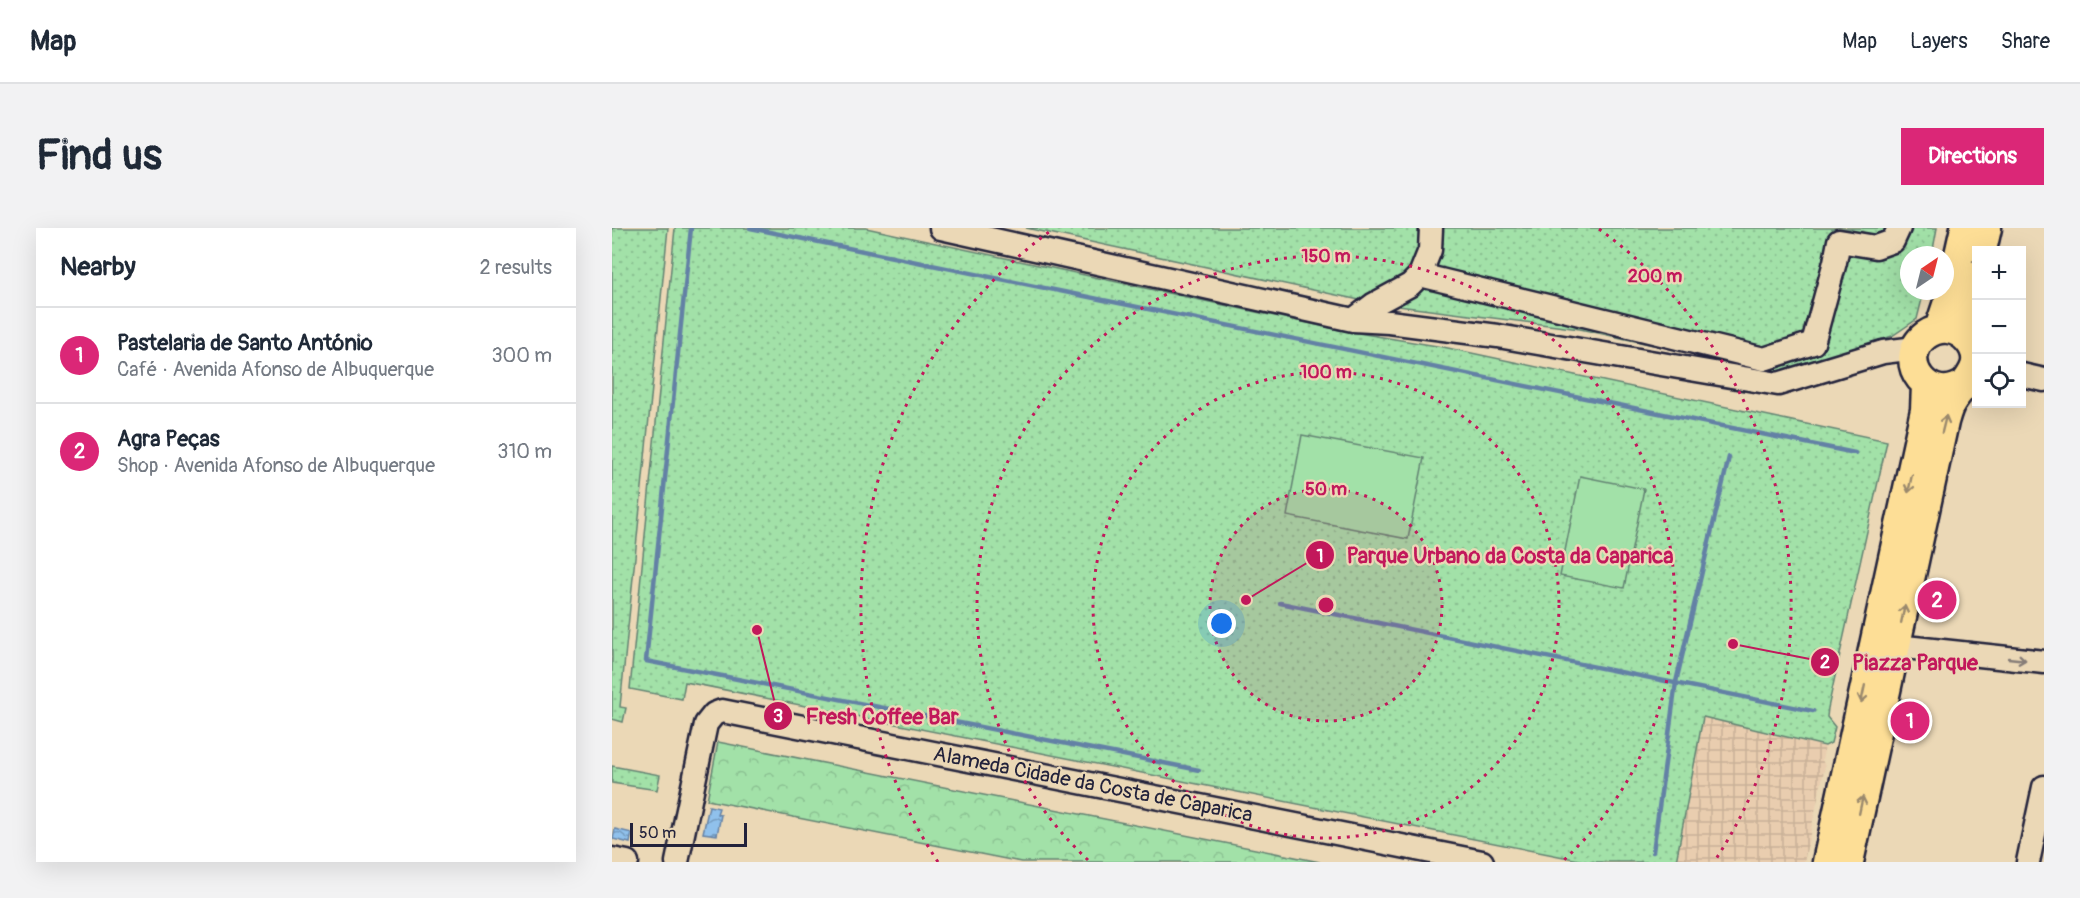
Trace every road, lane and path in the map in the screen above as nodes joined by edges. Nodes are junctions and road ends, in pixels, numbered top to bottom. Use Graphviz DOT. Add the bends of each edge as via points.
graph roads {
  1 [pos="941,228"];
  2 [pos="1431,228"];
  3 [pos="1899,228"];
  4 [pos="1965,228"];
  5 [pos="1987,228"];
  6 [pos="1983,246"];
  7 [pos="1420,275"];
  8 [pos="1972,287"];
  9 [pos="1353,320"];
  10 [pos="1952,333"];
  11 [pos="1916,348"];
  12 [pos="1975,354"];
  13 [pos="1972,372"];
  14 [pos="1972,372"];
  15 [pos="2026,376"];
  16 [pos="2044,380"];
  17 [pos="1926,385"];
  18 [pos="1896,646"];
  19 [pos="2044,662"];
  20 [pos="2044,787"];
  21 [pos="612,859"];
  22 [pos="627,862"];
  23 [pos="677,862"];
  24 [pos="1482,862"];
  25 [pos="1827,862"];
  26 [pos="1849,862"];
  27 [pos="2028,862"];
  1 -- 9 [label="street"];
  2 -- 7 [label="street" via="1430,250"];
  3 -- 7 [label="street" via="1893,242 1876,247 1839,241 1813,343 1764,359"];
  4 -- 10 [label="main road" via="1949,299"];
  5 -- 6 [label="main road"];
  7 -- 9 [label="street"];
  8 -- 10 [label="main road"];
  9 -- 11 [label="street" via="1498,336 1778,384 1883,352"];
  10 -- 11 [label="main road" via="1929,333"];
  10 -- 12 [label="main road" via="1972,344"];
  11 -- 17 [label="main road" via="1914,368"];
  13 -- 17 [label="main road" via="1950,391"];
  18 -- 14 [label="main road, one-way" via="1944,422 1953,399"];
  15 -- 16 [label="street"];
  17 -- 25 [label="main road, one-way" via="1925,410"];
  18 -- 19 [label="street, one-way"];
  26 -- 18 [label="main road, one-way"];
  20 -- 27 [label="street"];
  21 -- 22 [label="street"];
  23 -- 24 [label="street, Alameda Cidade da Costa de Caparica" via="706,724 722,711"];
}
